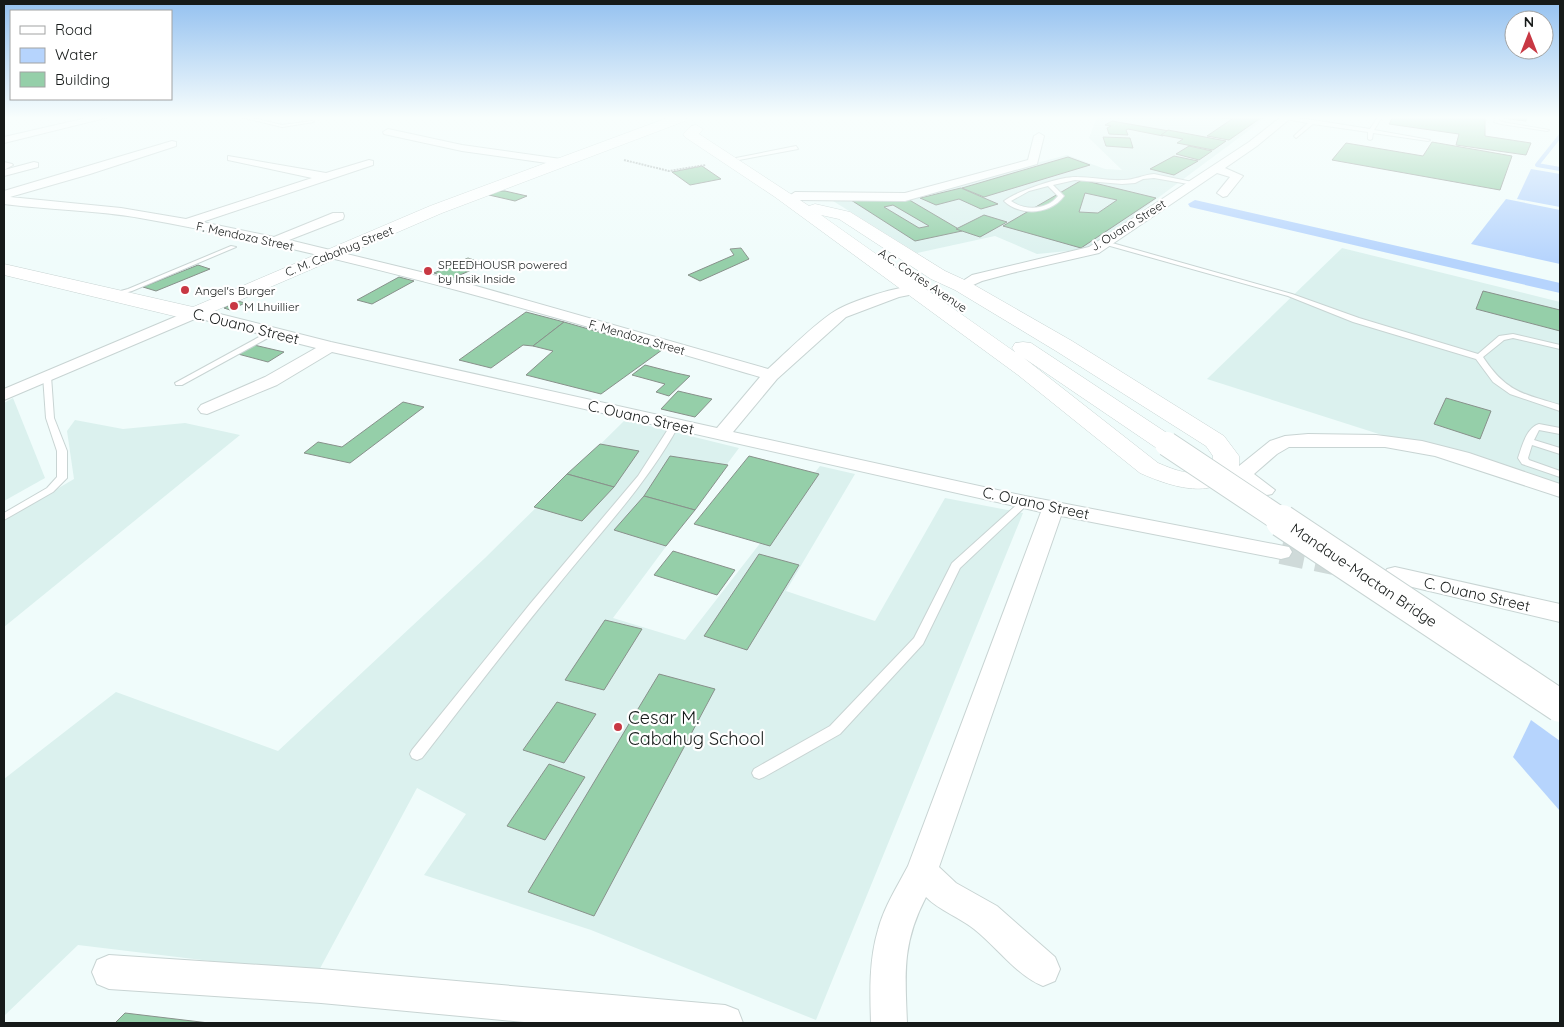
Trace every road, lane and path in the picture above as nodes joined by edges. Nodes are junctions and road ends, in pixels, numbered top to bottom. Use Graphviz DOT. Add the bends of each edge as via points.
graph roads {
  1 [pos="34,165"];
  2 [pos="108,165"];
  3 [pos="266,165"];
  4 [pos="363,165"];
  5 [pos="554,165"];
  6 [pos="644,165"];
  7 [pos="703,165"];
  8 [pos="737,165"];
  9 [pos="748,165"];
  10 [pos="1022,165"];
  11 [pos="1221,165"];
  12 [pos="1216,169"];
  13 [pos="4,173"];
  14 [pos="326,177"];
  15 [pos="1194,183"];
  16 [pos="1050,185"];
  17 [pos="1223,193"];
  18 [pos="4,195"];
  19 [pos="795,196"];
  20 [pos="4,200"];
  21 [pos="815,209"];
  22 [pos="338,216"];
  23 [pos="183,224"];
  24 [pos="272,242"];
  25 [pos="1105,243"];
  26 [pos="233,247"];
  27 [pos="327,254"];
  28 [pos="4,270"];
  29 [pos="970,282"];
  30 [pos="914,290"];
  31 [pos="120,294"];
  32 [pos="196,313"];
  33 [pos="273,333"];
  34 [pos="330,346"];
  35 [pos="1560,347"];
  36 [pos="1479,357"];
  37 [pos="771,375"];
  38 [pos="46,376"];
  39 [pos="179,383"];
  40 [pos="4,395"];
  41 [pos="1560,408"];
  42 [pos="207,409"];
  43 [pos="676,425"];
  44 [pos="1560,431"];
  45 [pos="721,435"];
  46 [pos="1529,441"];
  47 [pos="1168,444"];
  48 [pos="1560,451"];
  49 [pos="1230,474"];
  50 [pos="1560,474"];
  51 [pos="1265,490"];
  52 [pos="1560,491"];
  53 [pos="1025,502"];
  54 [pos="1053,507"];
  55 [pos="4,517"];
  56 [pos="1281,552"];
  57 [pos="1395,575"];
  58 [pos="1560,613"];
  59 [pos="1560,706"];
  60 [pos="417,754"];
  61 [pos="759,773"];
  62 [pos="922,871"];
  63 [pos="1043,969"];
  64 [pos="109,972"];
  65 [pos="725,1023"];
  66 [pos="889,1023"];
  1 -- 13 [label="street"];
  2 -- 18 [label="street"];
  3 -- 14 [label="street"];
  4 -- 14 [label="street"];
  5 -- 27 [label="main road, C. M. Cabahug Street"];
  6 -- 7 [label="path" via="669,171"];
  8 -- 30 [label="main road"];
  9 -- 19 [label="main road, A.C. Cortes Avenue"];
  10 -- 19 [label="street" via="905,197"];
  11 -- 12 [label="street, J. Ouano Street"];
  12 -- 15 [label="street, J. Ouano Street"];
  12 -- 17 [label="street" via="1237,176"];
  14 -- 23 [label="street"];
  15 -- 16 [label="lane" via="1154,176 1122,182 1075,178"];
  15 -- 25 [label="street, J. Ouano Street"];
  16 -- 16 [label="lane" via="1027,190 1007,201 1023,209 1041,209 1055,204 1061,196"];
  19 -- 21 [label="main road, A.C. Cortes Avenue"];
  20 -- 23 [label="street, F. Mendoza Street" via="137,214"];
  21 -- 29 [label="main road" via="844,215 938,275"];
  21 -- 47 [label="main road, A.C. Cortes Avenue"];
  22 -- 24 [label="street"];
  23 -- 24 [label="street, F. Mendoza Street"];
  24 -- 27 [label="street, F. Mendoza Street"];
  25 -- 29 [label="street, J. Ouano Street" via="1081,254 1040,260"];
  25 -- 36 [label="lane" via="1290,295 1356,320"];
  26 -- 31 [label="lane"];
  27 -- 32 [label="main road, C. M. Cabahug Street"];
  27 -- 37 [label="street, F. Mendoza Street" via="449,283"];
  28 -- 31 [label="main road, C. Ouano Street"];
  29 -- 49 [label="main road" via="1215,441 1226,456"];
  30 -- 37 [label="street" via="896,293 841,314"];
  30 -- 49 [label="main road" via="1026,370 1148,468 1189,481 1205,481"];
  31 -- 32 [label="main road, C. Ouano Street"];
  32 -- 33 [label="street, C. Ouano Street"];
  32 -- 38 [label="street, C. M. Cabahug Street"];
  33 -- 34 [label="street, C. Ouano Street"];
  33 -- 39 [label="lane"];
  34 -- 42 [label="street" via="271,381"];
  34 -- 43 [label="street, C. Ouano Street"];
  35 -- 36 [label="lane" via="1513,336 1502,338"];
  36 -- 41 [label="lane" via="1493,380 1502,387"];
  37 -- 45 [label="street"];
  38 -- 40 [label="street, C. M. Cabahug Street"];
  38 -- 55 [label="lane" via="50,418 62,451 62,478 50,490"];
  43 -- 45 [label="street, C. Ouano Street"];
  43 -- 60 [label="lane" via="636,487 574,558"];
  44 -- 46 [label="lane" via="1539,427"];
  45 -- 53 [label="street, C. Ouano Street"];
  46 -- 48 [label="lane"];
  46 -- 50 [label="lane" via="1523,458 1525,462"];
  47 -- 59 [label="main road, Mandaue-Mactan Bridge, bridge"];
  49 -- 51 [label="street"];
  49 -- 52 [label="street" via="1255,467 1272,449 1285,442 1390,441 1424,447"];
  53 -- 54 [label="street, C. Ouano Street"];
  53 -- 61 [label="lane" via="956,566 919,641 835,730"];
  54 -- 56 [label="street, C. Ouano Street"];
  54 -- 62 [label="street"];
  57 -- 58 [label="street, C. Ouano Street"];
  62 -- 63 [label="street" via="945,894 985,917"];
  62 -- 66 [label="street" via="899,918 890,951 886,986"];
  64 -- 65 [label="street" via="321,986"];
}
